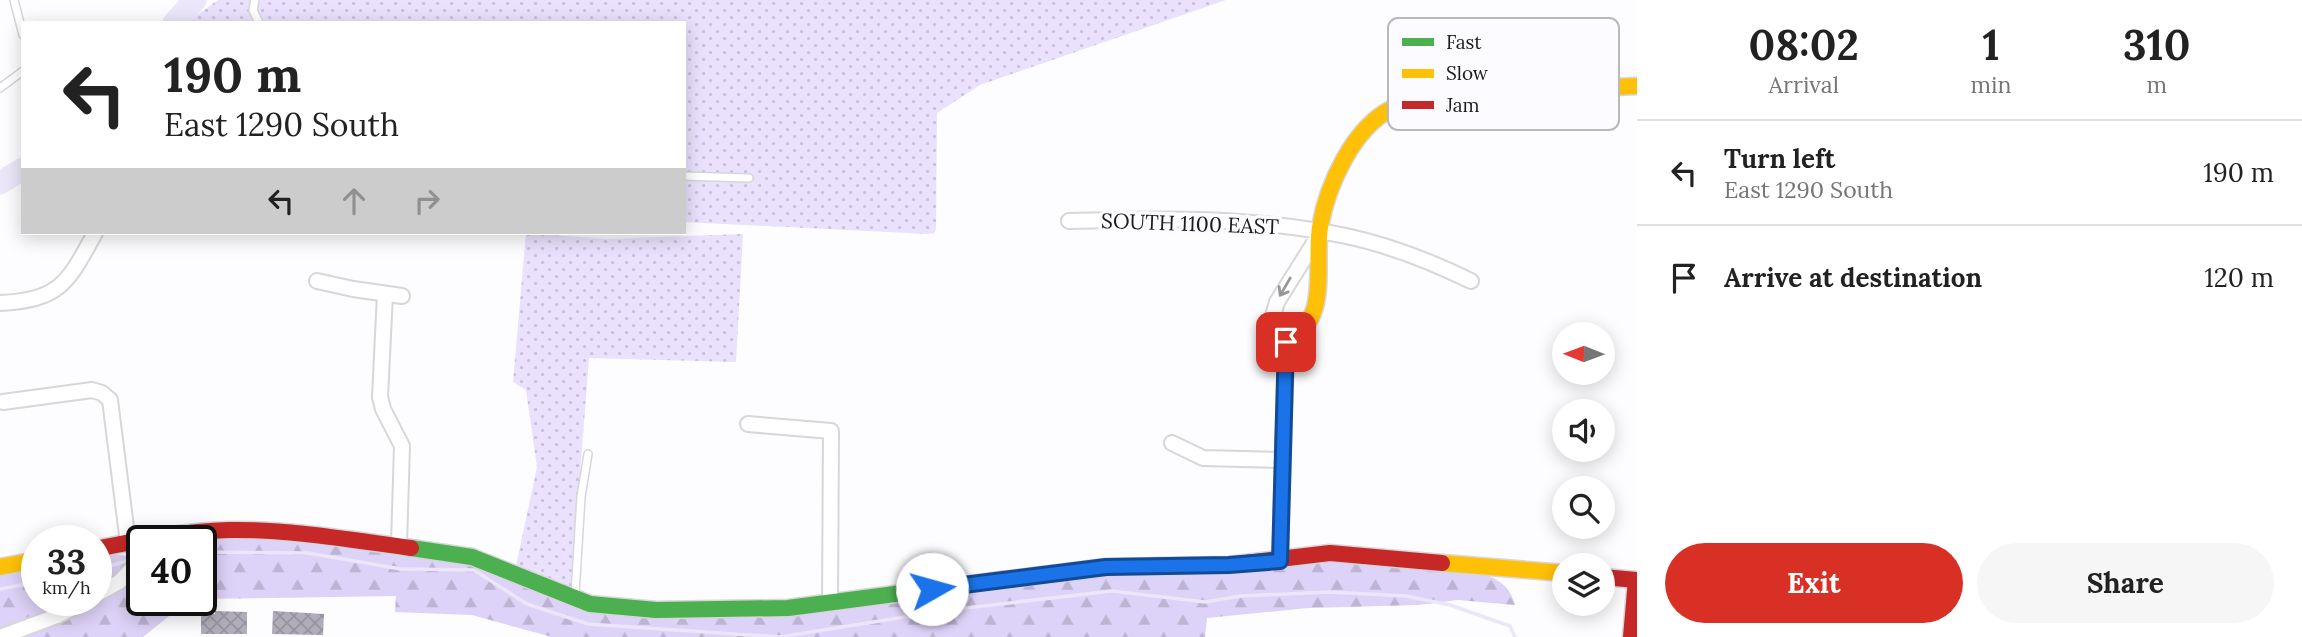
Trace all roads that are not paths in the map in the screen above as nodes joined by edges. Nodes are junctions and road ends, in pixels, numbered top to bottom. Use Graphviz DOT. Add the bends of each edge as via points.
graph roads {
  1 [pos="14,0"];
  2 [pos="255,0"];
  3 [pos="258,21"];
  4 [pos="21,27"];
  5 [pos="21,72"];
  6 [pos="1637,86"];
  7 [pos="1619,87"];
  8 [pos="0,88"];
  9 [pos="1388,112"];
  10 [pos="686,176"];
  11 [pos="749,178"];
  12 [pos="1069,220"];
  13 [pos="1320,232"];
  14 [pos="94,235"];
  15 [pos="317,281"];
  16 [pos="1471,281"];
  17 [pos="385,294"];
  18 [pos="402,296"];
  19 [pos="0,303"];
  20 [pos="1286,342"];
  21 [pos="3,402"];
  22 [pos="748,424"];
  23 [pos="1172,443"];
  24 [pos="588,454"];
  25 [pos="1282,460"];
  26 [pos="126,525"];
  27 [pos="217,532"];
  28 [pos="399,544"];
  29 [pos="1280,561"];
  30 [pos="21,563"];
  31 [pos="0,567"];
  32 [pos="1552,572"];
  33 [pos="126,575"];
  34 [pos="1615,578"];
  35 [pos="1637,580"];
  36 [pos="112,586"];
  37 [pos="574,598"];
  38 [pos="830,602"];
  39 [pos="57,616"];
  40 [pos="0,637"];
  41 [pos="1631,637"];
  1 -- 4 [label="lane"];
  2 -- 3 [label="lane"];
  5 -- 8 [label="lane"];
  6 -- 7 [label="street"];
  9 -- 13 [label="street" via="1354,144"];
  10 -- 11 [label="lane"];
  12 -- 13 [label="street, SOUTH 1100 EAST" via="1235,222"];
  13 -- 16 [label="street, SOUTH 1100 EAST" via="1421,259"];
  13 -- 20 [label="street" via="1313,314 1304,333"];
  13 -- 20 [label="street, one-way" via="1277,302 1270,326"];
  14 -- 19 [label="street" via="69,280 43,295"];
  15 -- 17 [label="street"];
  17 -- 18 [label="street"];
  17 -- 28 [label="street" via="380,397 402,446"];
  20 -- 25 [label="street"];
  21 -- 26 [label="street" via="92,390 105,395 113,405"];
  22 -- 38 [label="street" via="831,431"];
  23 -- 25 [label="street" via="1203,458"];
  24 -- 37 [label="lane"];
  25 -- 29 [label="street"];
  27 -- 28 [label="street" via="304,533"];
  28 -- 37 [label="street" via="472,556"];
  29 -- 32 [label="street" via="1330,553"];
  29 -- 38 [label="street" via="1106,567"];
  30 -- 31 [label="street"];
  33 -- 36 [label="street"];
  34 -- 35 [label="street"];
  35 -- 41 [label="street"];
  37 -- 38 [label="street" via="625,609 728,611"];
  39 -- 40 [label="street"];
}
